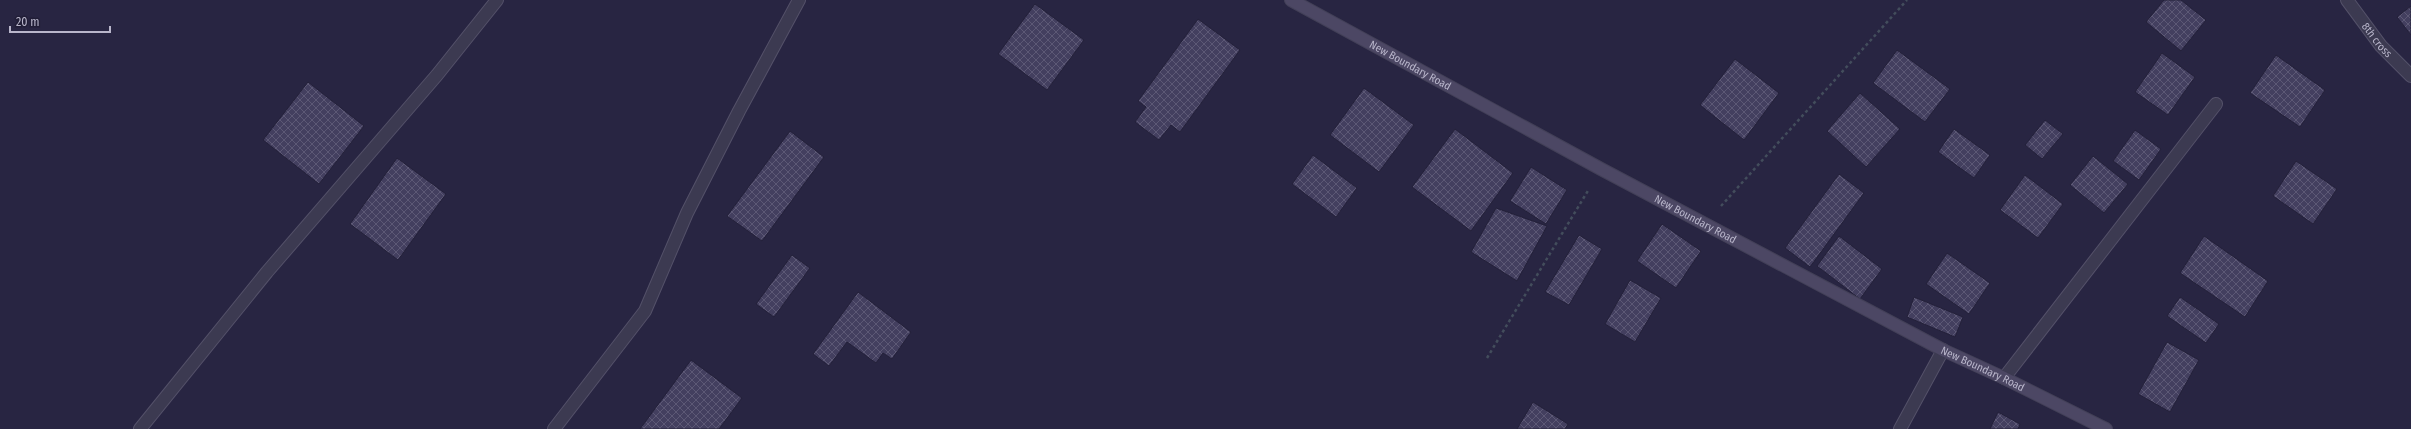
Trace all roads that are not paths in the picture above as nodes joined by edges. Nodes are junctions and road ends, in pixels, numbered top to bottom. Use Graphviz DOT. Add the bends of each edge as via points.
graph roads {
  1 [pos="497,0"];
  2 [pos="799,0"];
  3 [pos="1290,0"];
  4 [pos="2347,0"];
  5 [pos="2411,76"];
  6 [pos="2216,104"];
  7 [pos="1942,350"];
  8 [pos="2004,378"];
  9 [pos="140,429"];
  10 [pos="554,429"];
  11 [pos="1900,429"];
  12 [pos="2106,429"];
  1 -- 9 [label="street" via="437,75 267,272"];
  2 -- 10 [label="street" via="687,213 644,311"];
  3 -- 7 [label="main road, New Boundary Road"];
  4 -- 5 [label="street, 8th cross" via="2381,46"];
  6 -- 8 [label="street"];
  7 -- 8 [label="main road, New Boundary Road"];
  7 -- 11 [label="street"];
  8 -- 12 [label="main road, New Boundary Road"];
}
